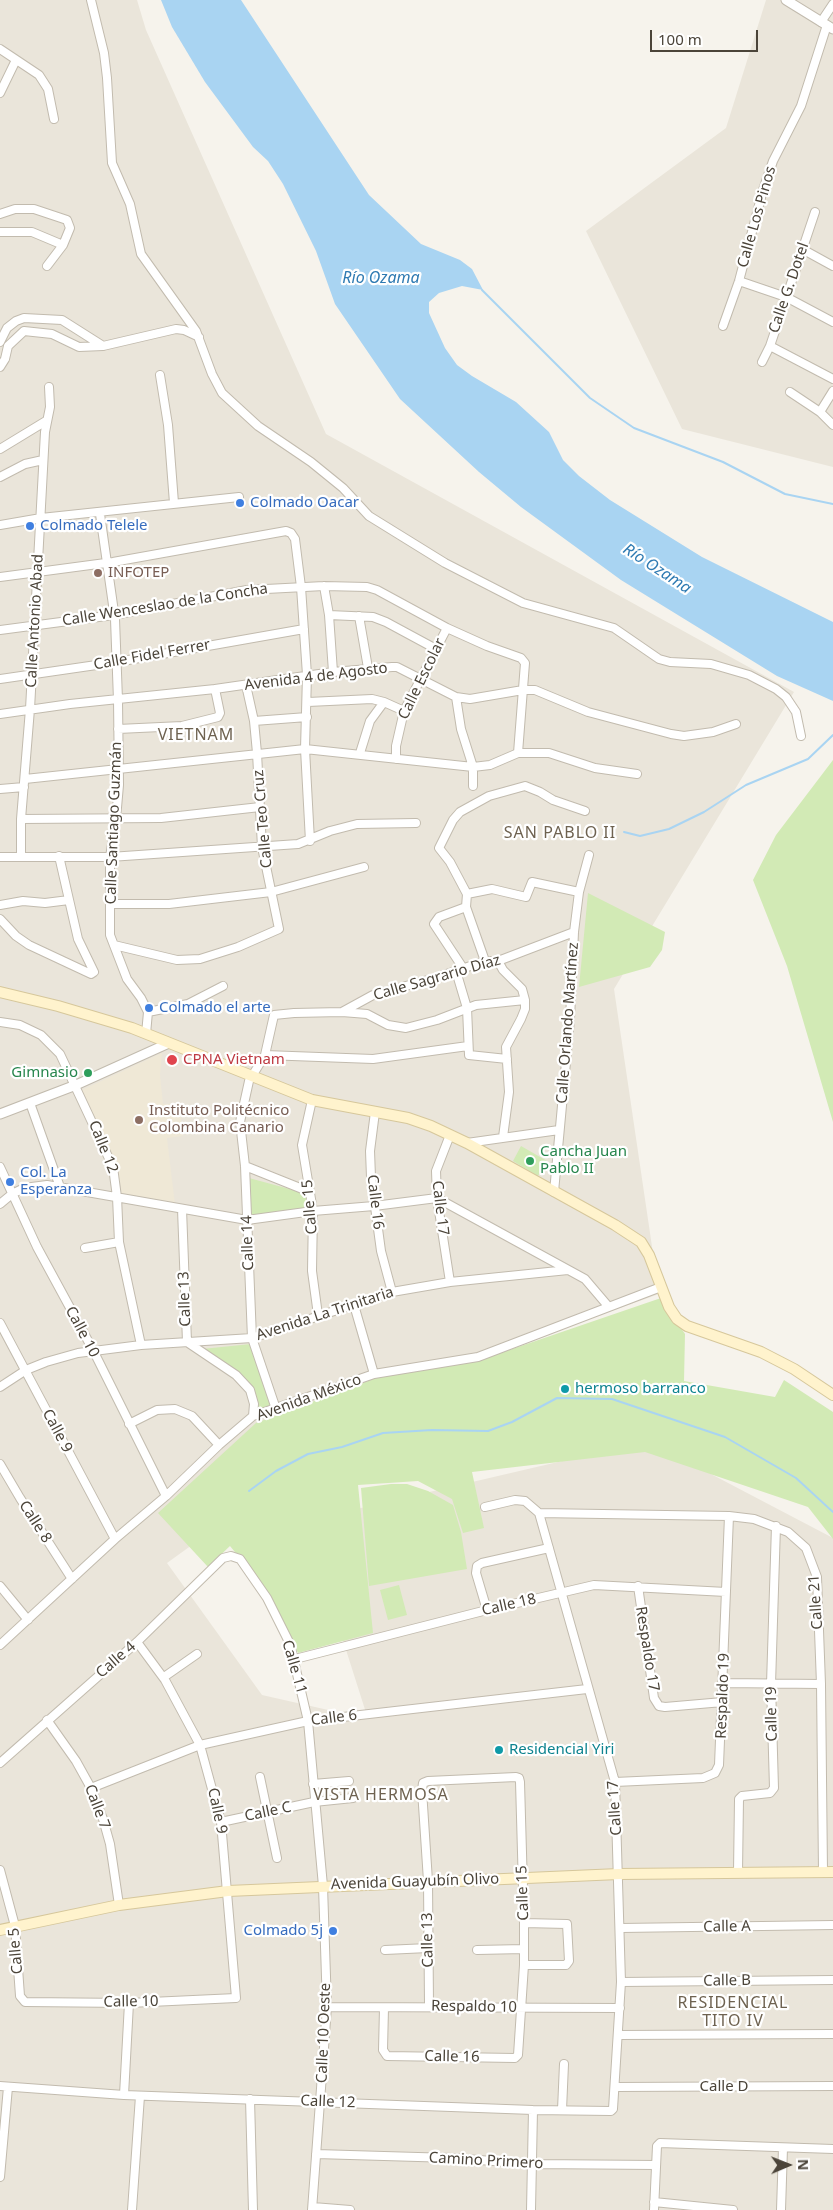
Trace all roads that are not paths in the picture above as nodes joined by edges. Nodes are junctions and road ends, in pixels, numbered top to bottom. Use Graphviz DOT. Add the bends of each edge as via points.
graph roads {
  1 [pos="91,0"];
  2 [pos="786,0"];
  3 [pos="833,4"];
  4 [pos="827,26"];
  5 [pos="0,49"];
  6 [pos="16,60"];
  7 [pos="0,93"];
  8 [pos="54,119"];
  9 [pos="815,212"];
  10 [pos="0,214"];
  11 [pos="0,232"];
  12 [pos="63,245"];
  13 [pos="802,249"];
  14 [pos="47,266"];
  15 [pos="833,266"];
  16 [pos="738,280"];
  17 [pos="786,297"];
  18 [pos="833,322"];
  19 [pos="723,326"];
  20 [pos="199,337"];
  21 [pos="0,342"];
  22 [pos="103,346"];
  23 [pos="770,346"];
  24 [pos="762,362"];
  25 [pos="0,367"];
  26 [pos="160,375"];
  27 [pos="833,379"];
  28 [pos="49,387"];
  29 [pos="833,391"];
  30 [pos="790,392"];
  31 [pos="820,412"];
  32 [pos="46,421"];
  33 [pos="833,425"];
  34 [pos="0,449"];
  35 [pos="43,460"];
  36 [pos="0,478"];
  37 [pos="239,498"];
  38 [pos="174,503"];
  39 [pos="100,514"];
  40 [pos="41,518"];
  41 [pos="0,526"];
  42 [pos="108,562"];
  43 [pos="38,572"];
  44 [pos="0,577"];
  45 [pos="301,586"];
  46 [pos="324,586"];
  47 [pos="114,615"];
  48 [pos="330,615"];
  49 [pos="359,616"];
  50 [pos="34,625"];
  51 [pos="447,628"];
  52 [pos="304,629"];
  53 [pos="0,630"];
  54 [pos="436,649"];
  55 [pos="117,662"];
  56 [pos="368,668"];
  57 [pos="333,672"];
  58 [pos="32,674"];
  59 [pos="307,675"];
  60 [pos="0,679"];
  61 [pos="420,680"];
  62 [pos="246,685"];
  63 [pos="215,689"];
  64 [pos="523,690"];
  65 [pos="456,697"];
  66 [pos="118,700"];
  67 [pos="308,702"];
  68 [pos="384,702"];
  69 [pos="30,709"];
  70 [pos="404,711"];
  71 [pos="0,714"];
  72 [pos="307,717"];
  73 [pos="254,721"];
  74 [pos="736,724"];
  75 [pos="118,729"];
  76 [pos="801,736"];
  77 [pos="305,749"];
  78 [pos="257,753"];
  79 [pos="360,753"];
  80 [pos="518,753"];
  81 [pos="396,759"];
  82 [pos="473,767"];
  83 [pos="118,768"];
  84 [pos="637,774"];
  85 [pos="25,783"];
  86 [pos="473,786"];
  87 [pos="0,789"];
  88 [pos="260,808"];
  89 [pos="585,811"];
  90 [pos="21,819"];
  91 [pos="116,819"];
  92 [pos="416,823"];
  93 [pos="310,841"];
  94 [pos="262,847"];
  95 [pos="589,855"];
  96 [pos="21,856"];
  97 [pos="60,856"];
  98 [pos="110,856"];
  99 [pos="0,857"];
  100 [pos="364,867"];
  101 [pos="271,892"];
  102 [pos="580,892"];
  103 [pos="467,894"];
  104 [pos="69,900"];
  105 [pos="110,904"];
  106 [pos="0,905"];
  107 [pos="466,907"];
  108 [pos="0,919"];
  109 [pos="574,932"];
  110 [pos="114,945"];
  111 [pos="484,961"];
  112 [pos="498,961"];
  113 [pos="460,969"];
  114 [pos="223,986"];
  115 [pos="0,992"];
  116 [pos="525,1000"];
  117 [pos="467,1008"];
  118 [pos="148,1012"];
  119 [pos="342,1012"];
  120 [pos="0,1022"];
  121 [pos="146,1034"];
  122 [pos="169,1043"];
  123 [pos="468,1046"];
  124 [pos="265,1055"];
  125 [pos="507,1059"];
  126 [pos="253,1076"];
  127 [pos="76,1085"];
  128 [pos="312,1100"];
  129 [pos="30,1103"];
  130 [pos="375,1112"];
  131 [pos="0,1114"];
  132 [pos="558,1130"];
  133 [pos="450,1135"];
  134 [pos="504,1137"];
  135 [pos="467,1143"];
  136 [pos="246,1166"];
  137 [pos="0,1167"];
  138 [pos="60,1187"];
  139 [pos="310,1192"];
  140 [pos="554,1192"];
  141 [pos="12,1194"];
  142 [pos="118,1197"];
  143 [pos="437,1198"];
  144 [pos="0,1204"];
  145 [pos="374,1206"];
  146 [pos="182,1209"];
  147 [pos="313,1211"];
  148 [pos="247,1220"];
  149 [pos="119,1242"];
  150 [pos="85,1248"];
  151 [pos="568,1270"];
  152 [pos="450,1282"];
  153 [pos="660,1287"];
  154 [pos="392,1292"];
  155 [pos="354,1305"];
  156 [pos="608,1306"];
  157 [pos="318,1315"];
  158 [pos="0,1323"];
  159 [pos="252,1338"];
  160 [pos="187,1342"];
  161 [pos="141,1345"];
  162 [pos="93,1350"];
  163 [pos="26,1370"];
  164 [pos="374,1374"];
  165 [pos="0,1387"];
  166 [pos="833,1395"];
  167 [pos="276,1409"];
  168 [pos="253,1416"];
  169 [pos="129,1424"];
  170 [pos="219,1445"];
  171 [pos="0,1464"];
  172 [pos="166,1496"];
  173 [pos="485,1506"];
  174 [pos="539,1513"];
  175 [pos="729,1516"];
  176 [pos="776,1526"];
  177 [pos="114,1539"];
  178 [pos="549,1548"];
  179 [pos="231,1556"];
  180 [pos="72,1579"];
  181 [pos="0,1586"];
  182 [pos="638,1586"];
  183 [pos="726,1592"];
  184 [pos="562,1594"];
  185 [pos="487,1610"];
  186 [pos="28,1620"];
  187 [pos="137,1642"];
  188 [pos="0,1645"];
  189 [pos="197,1654"];
  190 [pos="295,1659"];
  191 [pos="164,1677"];
  192 [pos="723,1683"];
  193 [pos="771,1684"];
  194 [pos="821,1684"];
  195 [pos="587,1689"];
  196 [pos="723,1702"];
  197 [pos="47,1720"];
  198 [pos="308,1721"];
  199 [pos="200,1745"];
  200 [pos="0,1763"];
  201 [pos="260,1777"];
  202 [pos="519,1778"];
  203 [pos="349,1780"];
  204 [pos="614,1782"];
  205 [pos="313,1784"];
  206 [pos="91,1788"];
  207 [pos="353,1798"];
  208 [pos="314,1802"];
  209 [pos="268,1812"];
  210 [pos="221,1822"];
  211 [pos="277,1858"];
  212 [pos="0,1870"];
  213 [pos="738,1872"];
  214 [pos="828,1872"];
  215 [pos="619,1874"];
  216 [pos="522,1878"];
  217 [pos="428,1881"];
  218 [pos="323,1886"];
  219 [pos="228,1891"];
  220 [pos="119,1905"];
  221 [pos="524,1923"];
  222 [pos="833,1925"];
  223 [pos="15,1926"];
  224 [pos="621,1928"];
  225 [pos="0,1930"];
  226 [pos="428,1948"];
  227 [pos="524,1949"];
  228 [pos="386,1950"];
  229 [pos="477,1950"];
  230 [pos="524,1965"];
  231 [pos="833,1980"];
  232 [pos="621,1982"];
  233 [pos="236,1998"];
  234 [pos="25,2002"];
  235 [pos="129,2003"];
  236 [pos="429,2006"];
  237 [pos="327,2007"];
  238 [pos="384,2008"];
  239 [pos="521,2008"];
  240 [pos="620,2008"];
  241 [pos="833,2034"];
  242 [pos="618,2035"];
  243 [pos="564,2064"];
  244 [pos="4,2086"];
  245 [pos="833,2086"];
  246 [pos="615,2087"];
  247 [pos="124,2095"];
  248 [pos="140,2096"];
  249 [pos="250,2099"];
  250 [pos="321,2101"];
  251 [pos="533,2110"];
  252 [pos="562,2110"];
  253 [pos="611,2111"];
  254 [pos="783,2148"];
  255 [pos="833,2149"];
  256 [pos="316,2154"];
  257 [pos="533,2164"];
  258 [pos="656,2165"];
  259 [pos="0,2177"];
  260 [pos="654,2206"];
  261 [pos="312,2209"];
  262 [pos="132,2210"];
  263 [pos="253,2210"];
  264 [pos="350,2210"];
  265 [pos="531,2210"];
  266 [pos="733,2210"];
  267 [pos="781,2210"];
  1 -- 20 [label="street" via="106,70 112,163 130,204 144,260"];
  2 -- 4 [label="street"];
  3 -- 4 [label="street, Calle Los Pinos"];
  4 -- 16 [label="street, Calle Los Pinos" via="801,106 773,161"];
  5 -- 6 [label="street"];
  6 -- 7 [label="street"];
  6 -- 8 [label="street" via="39,74 51,98"];
  9 -- 13 [label="street, Calle G. Dotel"];
  10 -- 12 [label="street" via="15,209 34,209 65,218 70,228"];
  11 -- 12 [label="street" via="32,232"];
  12 -- 14 [label="street"];
  13 -- 15 [label="street"];
  13 -- 17 [label="street, Calle G. Dotel"];
  16 -- 17 [label="street"];
  16 -- 19 [label="street, Calle Los Pinos"];
  17 -- 18 [label="street"];
  17 -- 23 [label="street, Calle G. Dotel"];
  20 -- 22 [label="street" via="176,329"];
  20 -- 76 [label="street" via="222,393 264,430 343,488 376,522 445,563 523,603 614,628 659,659 711,664 749,675 776,689 789,701 796,712"];
  21 -- 22 [label="street" via="7,328 24,318 62,320"];
  22 -- 25 [label="street" via="79,347 52,334 24,331 8,346"];
  23 -- 24 [label="street, Calle G. Dotel"];
  23 -- 27 [label="street"];
  26 -- 38 [label="street" via="168,425"];
  28 -- 32 [label="street, Calle Antonio Abad" via="50,407"];
  29 -- 31 [label="street"];
  30 -- 31 [label="street"];
  31 -- 33 [label="street"];
  32 -- 34 [label="street"];
  32 -- 35 [label="street, Calle Antonio Abad"];
  35 -- 36 [label="street" via="25,464"];
  35 -- 40 [label="street, Calle Antonio Abad"];
  37 -- 38 [label="street"];
  38 -- 39 [label="street"];
  39 -- 40 [label="street"];
  39 -- 42 [label="street, Calle Santiago Guzmán"];
  40 -- 41 [label="street"];
  40 -- 43 [label="street, Calle Antonio Abad"];
  42 -- 43 [label="street"];
  42 -- 45 [label="street" via="286,531 295,539"];
  42 -- 47 [label="street, Calle Santiago Guzmán"];
  43 -- 44 [label="street"];
  43 -- 50 [label="street, Calle Antonio Abad"];
  45 -- 46 [label="street, Calle Wenceslao de la Concha"];
  45 -- 47 [label="street, Calle Wenceslao de la Concha" via="247,590"];
  45 -- 52 [label="street"];
  46 -- 48 [label="street"];
  46 -- 51 [label="street, Calle Wenceslao de la Concha" via="349,585 376,590"];
  47 -- 50 [label="street, Calle Wenceslao de la Concha"];
  47 -- 55 [label="street, Calle Santiago Guzmán"];
  48 -- 49 [label="street"];
  48 -- 57 [label="street"];
  49 -- 54 [label="street" via="386,622"];
  49 -- 56 [label="street"];
  50 -- 53 [label="street, Calle Wenceslao de la Concha"];
  50 -- 58 [label="street, Calle Antonio Abad"];
  51 -- 54 [label="street, Calle Escolar"];
  51 -- 64 [label="street, Calle Wenceslao de la Concha" via="524,660"];
  52 -- 55 [label="street, Calle Fidel Ferrer"];
  52 -- 59 [label="street"];
  54 -- 61 [label="street, Calle Escolar"];
  55 -- 58 [label="street, Calle Fidel Ferrer"];
  55 -- 66 [label="street, Calle Santiago Guzmán"];
  56 -- 57 [label="street, Avenida 4 de Agosto"];
  56 -- 61 [label="street, Avenida 4 de Agosto" via="396,667"];
  57 -- 59 [label="street, Avenida 4 de Agosto"];
  58 -- 60 [label="street, Calle Fidel Ferrer"];
  58 -- 69 [label="street, Calle Antonio Abad"];
  59 -- 62 [label="street, Avenida 4 de Agosto"];
  59 -- 67 [label="street"];
  61 -- 65 [label="street, Avenida 4 de Agosto"];
  61 -- 70 [label="street, Calle Escolar"];
  62 -- 63 [label="street, Avenida 4 de Agosto"];
  62 -- 73 [label="street, Calle Teo Cruz"];
  63 -- 66 [label="street, Avenida 4 de Agosto"];
  63 -- 75 [label="street" via="218,717 182,726"];
  64 -- 65 [label="street, Avenida 4 de Agosto" via="470,699"];
  64 -- 74 [label="street, Avenida 4 de Agosto" via="547,693 588,712 671,734 684,736 713,732"];
  64 -- 80 [label="street"];
  65 -- 82 [label="street" via="461,729"];
  66 -- 69 [label="street, Avenida 4 de Agosto"];
  66 -- 75 [label="street, Calle Santiago Guzmán"];
  67 -- 68 [label="street" via="372,699"];
  67 -- 72 [label="street"];
  68 -- 70 [label="street"];
  68 -- 79 [label="street" via="370,721"];
  69 -- 71 [label="street, Avenida 4 de Agosto"];
  69 -- 85 [label="street, Calle Antonio Abad"];
  70 -- 81 [label="street, Calle Escolar"];
  72 -- 73 [label="street"];
  72 -- 77 [label="street"];
  73 -- 78 [label="street, Calle Teo Cruz"];
  75 -- 83 [label="street, Calle Santiago Guzmán"];
  77 -- 78 [label="street"];
  77 -- 79 [label="street"];
  77 -- 93 [label="street"];
  78 -- 83 [label="street"];
  78 -- 88 [label="street, Calle Teo Cruz"];
  79 -- 81 [label="street"];
  80 -- 82 [label="street" via="490,765"];
  80 -- 84 [label="street" via="549,753 595,768"];
  81 -- 82 [label="street"];
  82 -- 86 [label="street"];
  83 -- 85 [label="street"];
  83 -- 91 [label="street, Calle Santiago Guzmán"];
  85 -- 87 [label="street"];
  85 -- 90 [label="street, Calle Antonio Abad"];
  88 -- 91 [label="street"];
  88 -- 94 [label="street, Calle Teo Cruz"];
  89 -- 103 [label="street" via="552,800 525,786 489,796 460,812 439,848"];
  90 -- 91 [label="street"];
  90 -- 96 [label="street, Calle Antonio Abad"];
  91 -- 98 [label="street, Calle Santiago Guzmán"];
  92 -- 93 [label="street" via="358,824 330,831"];
  93 -- 94 [label="street"];
  94 -- 98 [label="street"];
  94 -- 101 [label="street, Calle Teo Cruz"];
  95 -- 102 [label="street, Calle Orlando Martínez"];
  96 -- 97 [label="street"];
  96 -- 99 [label="street"];
  97 -- 98 [label="street"];
  97 -- 104 [label="street"];
  98 -- 105 [label="street, Calle Santiago Guzmán"];
  100 -- 101 [label="street"];
  101 -- 105 [label="street" via="169,904"];
  101 -- 110 [label="street, Calle Teo Cruz" via="279,929 238,947 200,959 177,960"];
  102 -- 103 [label="street" via="532,882 526,897 492,889"];
  102 -- 109 [label="street, Calle Orlando Martínez"];
  103 -- 107 [label="street"];
  104 -- 106 [label="street"];
  104 -- 108 [label="street" via="78,938 94,970 91,974 30,945"];
  105 -- 110 [label="street, Calle Santiago Guzmán" via="110,935"];
  107 -- 111 [label="street"];
  107 -- 113 [label="street" via="439,917 434,924"];
  109 -- 112 [label="street, Calle Sagrario Díaz"];
  109 -- 132 [label="street, Calle Orlando Martínez" via="570,1020"];
  110 -- 118 [label="street, Calle Santiago Guzmán" via="127,979"];
  111 -- 112 [label="street, Calle Sagrario Díaz"];
  111 -- 113 [label="street, Calle Sagrario Díaz"];
  112 -- 116 [label="street" via="522,989"];
  113 -- 117 [label="street"];
  113 -- 119 [label="street, Calle Sagrario Díaz" via="373,995"];
  114 -- 118 [label="street" via="188,1004"];
  115 -- 121 [label="main road" via="58,1006"];
  116 -- 117 [label="street"];
  116 -- 125 [label="street" via="521,1019 506,1047"];
  117 -- 119 [label="street" via="406,1028 388,1025 367,1014"];
  117 -- 123 [label="street"];
  118 -- 121 [label="street"];
  119 -- 124 [label="street, Calle Sagrario Díaz" via="274,1015"];
  120 -- 127 [label="street, Calle 12" via="41,1035 60,1054"];
  121 -- 122 [label="main road"];
  122 -- 126 [label="main road"];
  122 -- 127 [label="street"];
  123 -- 124 [label="street" via="373,1059"];
  123 -- 125 [label="street" via="469,1054"];
  124 -- 126 [label="street, Calle Sagrario Díaz"];
  125 -- 134 [label="street" via="509,1092"];
  126 -- 128 [label="main road"];
  126 -- 136 [label="street, Calle 14" via="240,1118"];
  127 -- 129 [label="street"];
  127 -- 142 [label="street, Calle 12" via="113,1167"];
  128 -- 130 [label="main road"];
  128 -- 139 [label="street, Calle 15" via="302,1141"];
  129 -- 131 [label="street"];
  129 -- 138 [label="street"];
  130 -- 133 [label="main road" via="408,1118"];
  130 -- 145 [label="street, Calle 16" via="370,1151"];
  132 -- 134 [label="street"];
  132 -- 140 [label="street, Calle Orlando Martínez"];
  133 -- 135 [label="main road"];
  133 -- 143 [label="street, Calle 17" via="437,1166"];
  134 -- 135 [label="street"];
  135 -- 140 [label="main road"];
  136 -- 139 [label="street"];
  136 -- 148 [label="street, Calle 14"];
  137 -- 141 [label="street, Calle 10"];
  138 -- 141 [label="street" via="34,1186"];
  138 -- 142 [label="street"];
  139 -- 147 [label="street, Calle 15"];
  140 -- 153 [label="main road" via="641,1242"];
  141 -- 144 [label="street"];
  141 -- 162 [label="street, Calle 10"];
  142 -- 146 [label="street"];
  142 -- 149 [label="street, Calle 12"];
  143 -- 145 [label="street"];
  143 -- 151 [label="street"];
  143 -- 152 [label="street, Calle 17"];
  145 -- 147 [label="street"];
  145 -- 154 [label="street, Calle 16"];
  146 -- 148 [label="street"];
  146 -- 160 [label="street, Calle 13"];
  147 -- 148 [label="street"];
  147 -- 157 [label="street, Calle 15" via="312,1271"];
  148 -- 159 [label="street, Calle 14"];
  149 -- 150 [label="street"];
  149 -- 161 [label="street, Calle 12"];
  151 -- 152 [label="street, Avenida La Trinitaria"];
  151 -- 156 [label="street" via="585,1280"];
  152 -- 154 [label="street, Avenida La Trinitaria"];
  153 -- 156 [label="street, Avenida México"];
  153 -- 166 [label="main road" via="677,1319 688,1326 761,1352"];
  154 -- 155 [label="street, Avenida La Trinitaria"];
  155 -- 157 [label="street, Avenida La Trinitaria"];
  155 -- 164 [label="street"];
  156 -- 164 [label="street, Avenida México" via="478,1356"];
  157 -- 159 [label="street, Avenida La Trinitaria"];
  158 -- 163 [label="street, Calle 9"];
  159 -- 160 [label="street, Avenida La Trinitaria"];
  159 -- 167 [label="street, Calle 14"];
  160 -- 161 [label="street, Avenida La Trinitaria"];
  160 -- 168 [label="street, Calle 13" via="236,1375 250,1390"];
  161 -- 162 [label="street, Avenida La Trinitaria"];
  162 -- 163 [label="street, Avenida La Trinitaria" via="63,1356"];
  162 -- 169 [label="street, Calle 10"];
  163 -- 165 [label="street, Avenida La Trinitaria"];
  163 -- 177 [label="street, Calle 9"];
  164 -- 167 [label="street, Avenida México"];
  167 -- 168 [label="street, Avenida México"];
  168 -- 170 [label="street, Avenida México"];
  169 -- 170 [label="street" via="157,1410 175,1409 192,1416"];
  169 -- 172 [label="street, Calle 10"];
  170 -- 172 [label="street, Avenida México"];
  171 -- 180 [label="street, Calle 8"];
  172 -- 177 [label="street, Avenida México"];
  173 -- 174 [label="street" via="525,1501"];
  174 -- 175 [label="street, Calle 21"];
  174 -- 178 [label="street, Calle 17"];
  175 -- 176 [label="street, Calle 21"];
  175 -- 183 [label="street, Respaldo 19"];
  176 -- 193 [label="street, Calle 19"];
  176 -- 194 [label="street, Calle 21" via="806,1548 817,1577"];
  177 -- 180 [label="street, Avenida México"];
  178 -- 184 [label="street, Calle 17"];
  178 -- 185 [label="street" via="478,1566 476,1573"];
  179 -- 187 [label="street, Calle 4" via="223,1558"];
  179 -- 190 [label="street, Calle 11" via="240,1559 267,1598"];
  180 -- 186 [label="street, Avenida México"];
  181 -- 186 [label="street"];
  182 -- 183 [label="street, Calle 18"];
  182 -- 184 [label="street, Calle 18" via="594,1585"];
  182 -- 196 [label="street, Respaldo 17" via="654,1698 659,1706"];
  183 -- 192 [label="street, Respaldo 19"];
  184 -- 185 [label="street, Calle 18"];
  184 -- 195 [label="street, Calle 17"];
  185 -- 190 [label="street, Calle 18"];
  186 -- 188 [label="street, Avenida México"];
  187 -- 191 [label="street, Calle 9"];
  187 -- 197 [label="street, Calle 4"];
  189 -- 191 [label="street"];
  190 -- 198 [label="street, Calle 11"];
  191 -- 199 [label="street, Calle 9"];
  192 -- 193 [label="street"];
  192 -- 196 [label="street, Respaldo 19"];
  193 -- 194 [label="street"];
  193 -- 213 [label="street, Calle 19" via="774,1788 770,1794 739,1798"];
  194 -- 214 [label="street, Calle 21"];
  195 -- 198 [label="street, Calle 6"];
  195 -- 204 [label="street, Calle 17"];
  196 -- 204 [label="street, Respaldo 19" via="720,1766 715,1773 703,1778"];
  197 -- 200 [label="street, Calle 4"];
  197 -- 206 [label="street, Calle 7"];
  198 -- 199 [label="street, Calle 6"];
  198 -- 205 [label="street, Calle 11"];
  199 -- 206 [label="street, Calle 6"];
  199 -- 210 [label="street, Calle 9"];
  201 -- 209 [label="street"];
  202 -- 216 [label="street, Calle 15"];
  202 -- 217 [label="street, Calle 13" via="423,1783"];
  203 -- 205 [label="street"];
  204 -- 215 [label="street, Calle 17"];
  205 -- 208 [label="street, Calle 11"];
  206 -- 220 [label="street, Calle 7" via="110,1844"];
  207 -- 208 [label="street, Calle C"];
  208 -- 209 [label="street, Calle C"];
  208 -- 218 [label="street, Calle 11"];
  209 -- 210 [label="street, Calle C"];
  209 -- 211 [label="street"];
  210 -- 219 [label="street, Calle 9"];
  212 -- 223 [label="street, Calle 5"];
  213 -- 214 [label="main road, Avenida Guayubín Olivo"];
  213 -- 215 [label="main road, Avenida Guayubín Olivo"];
  215 -- 216 [label="main road, Avenida Guayubín Olivo"];
  215 -- 224 [label="street, Calle 17"];
  216 -- 217 [label="main road, Avenida Guayubín Olivo"];
  216 -- 221 [label="street, Calle 15"];
  217 -- 218 [label="main road, Avenida Guayubín Olivo"];
  217 -- 226 [label="street, Calle 13"];
  218 -- 219 [label="main road, Avenida Guayubín Olivo"];
  218 -- 237 [label="street, Calle 10 Oeste"];
  219 -- 220 [label="main road, Avenida Guayubín Olivo"];
  219 -- 233 [label="street, Calle 9"];
  220 -- 223 [label="main road, Avenida Guayubín Olivo"];
  221 -- 227 [label="street, Calle 15"];
  221 -- 230 [label="street" via="567,1924 569,1952 566,1964"];
  222 -- 224 [label="street, Calle A"];
  223 -- 225 [label="main road, Avenida Guayubín Olivo"];
  223 -- 234 [label="street, Calle 5" via="20,1996"];
  224 -- 232 [label="street, Calle 17"];
  226 -- 228 [label="street"];
  226 -- 236 [label="street, Calle 13"];
  227 -- 229 [label="street"];
  227 -- 230 [label="street, Calle 15"];
  230 -- 239 [label="street, Calle 15"];
  231 -- 232 [label="street, Calle B"];
  232 -- 240 [label="street, Calle 17"];
  233 -- 235 [label="street, Calle 10"];
  234 -- 235 [label="street, Calle 10"];
  235 -- 247 [label="street"];
  236 -- 238 [label="street, Respaldo 10"];
  236 -- 239 [label="street, Respaldo 10"];
  237 -- 238 [label="street, Respaldo 10"];
  237 -- 250 [label="street, Calle 10 Oeste"];
  238 -- 239 [label="street, Calle 16" via="383,2050 387,2056 515,2058 520,2052"];
  239 -- 240 [label="street, Respaldo 10"];
  240 -- 242 [label="street, Calle 17"];
  241 -- 242 [label="street"];
  242 -- 246 [label="street, Calle 17"];
  243 -- 252 [label="street"];
  244 -- 247 [label="street, Calle 12"];
  244 -- 259 [label="street"];
  245 -- 246 [label="street, Calle D"];
  246 -- 253 [label="street, Calle 17"];
  247 -- 248 [label="street, Calle 12"];
  248 -- 249 [label="street, Calle 12"];
  248 -- 262 [label="street"];
  249 -- 250 [label="street, Calle 12"];
  249 -- 263 [label="street"];
  250 -- 251 [label="street, Calle 12"];
  250 -- 256 [label="street, Calle 10 Oeste"];
  251 -- 252 [label="street, Calle 12"];
  251 -- 257 [label="street"];
  252 -- 253 [label="street, Calle 12"];
  254 -- 255 [label="street"];
  254 -- 258 [label="street" via="660,2144 656,2146"];
  254 -- 267 [label="street"];
  256 -- 257 [label="street, Camino Primero"];
  256 -- 261 [label="street, Calle 10 Oeste"];
  257 -- 258 [label="street, Camino Primero"];
  257 -- 265 [label="street"];
  258 -- 260 [label="street"];
  260 -- 266 [label="street"];
  261 -- 264 [label="street"];
}
